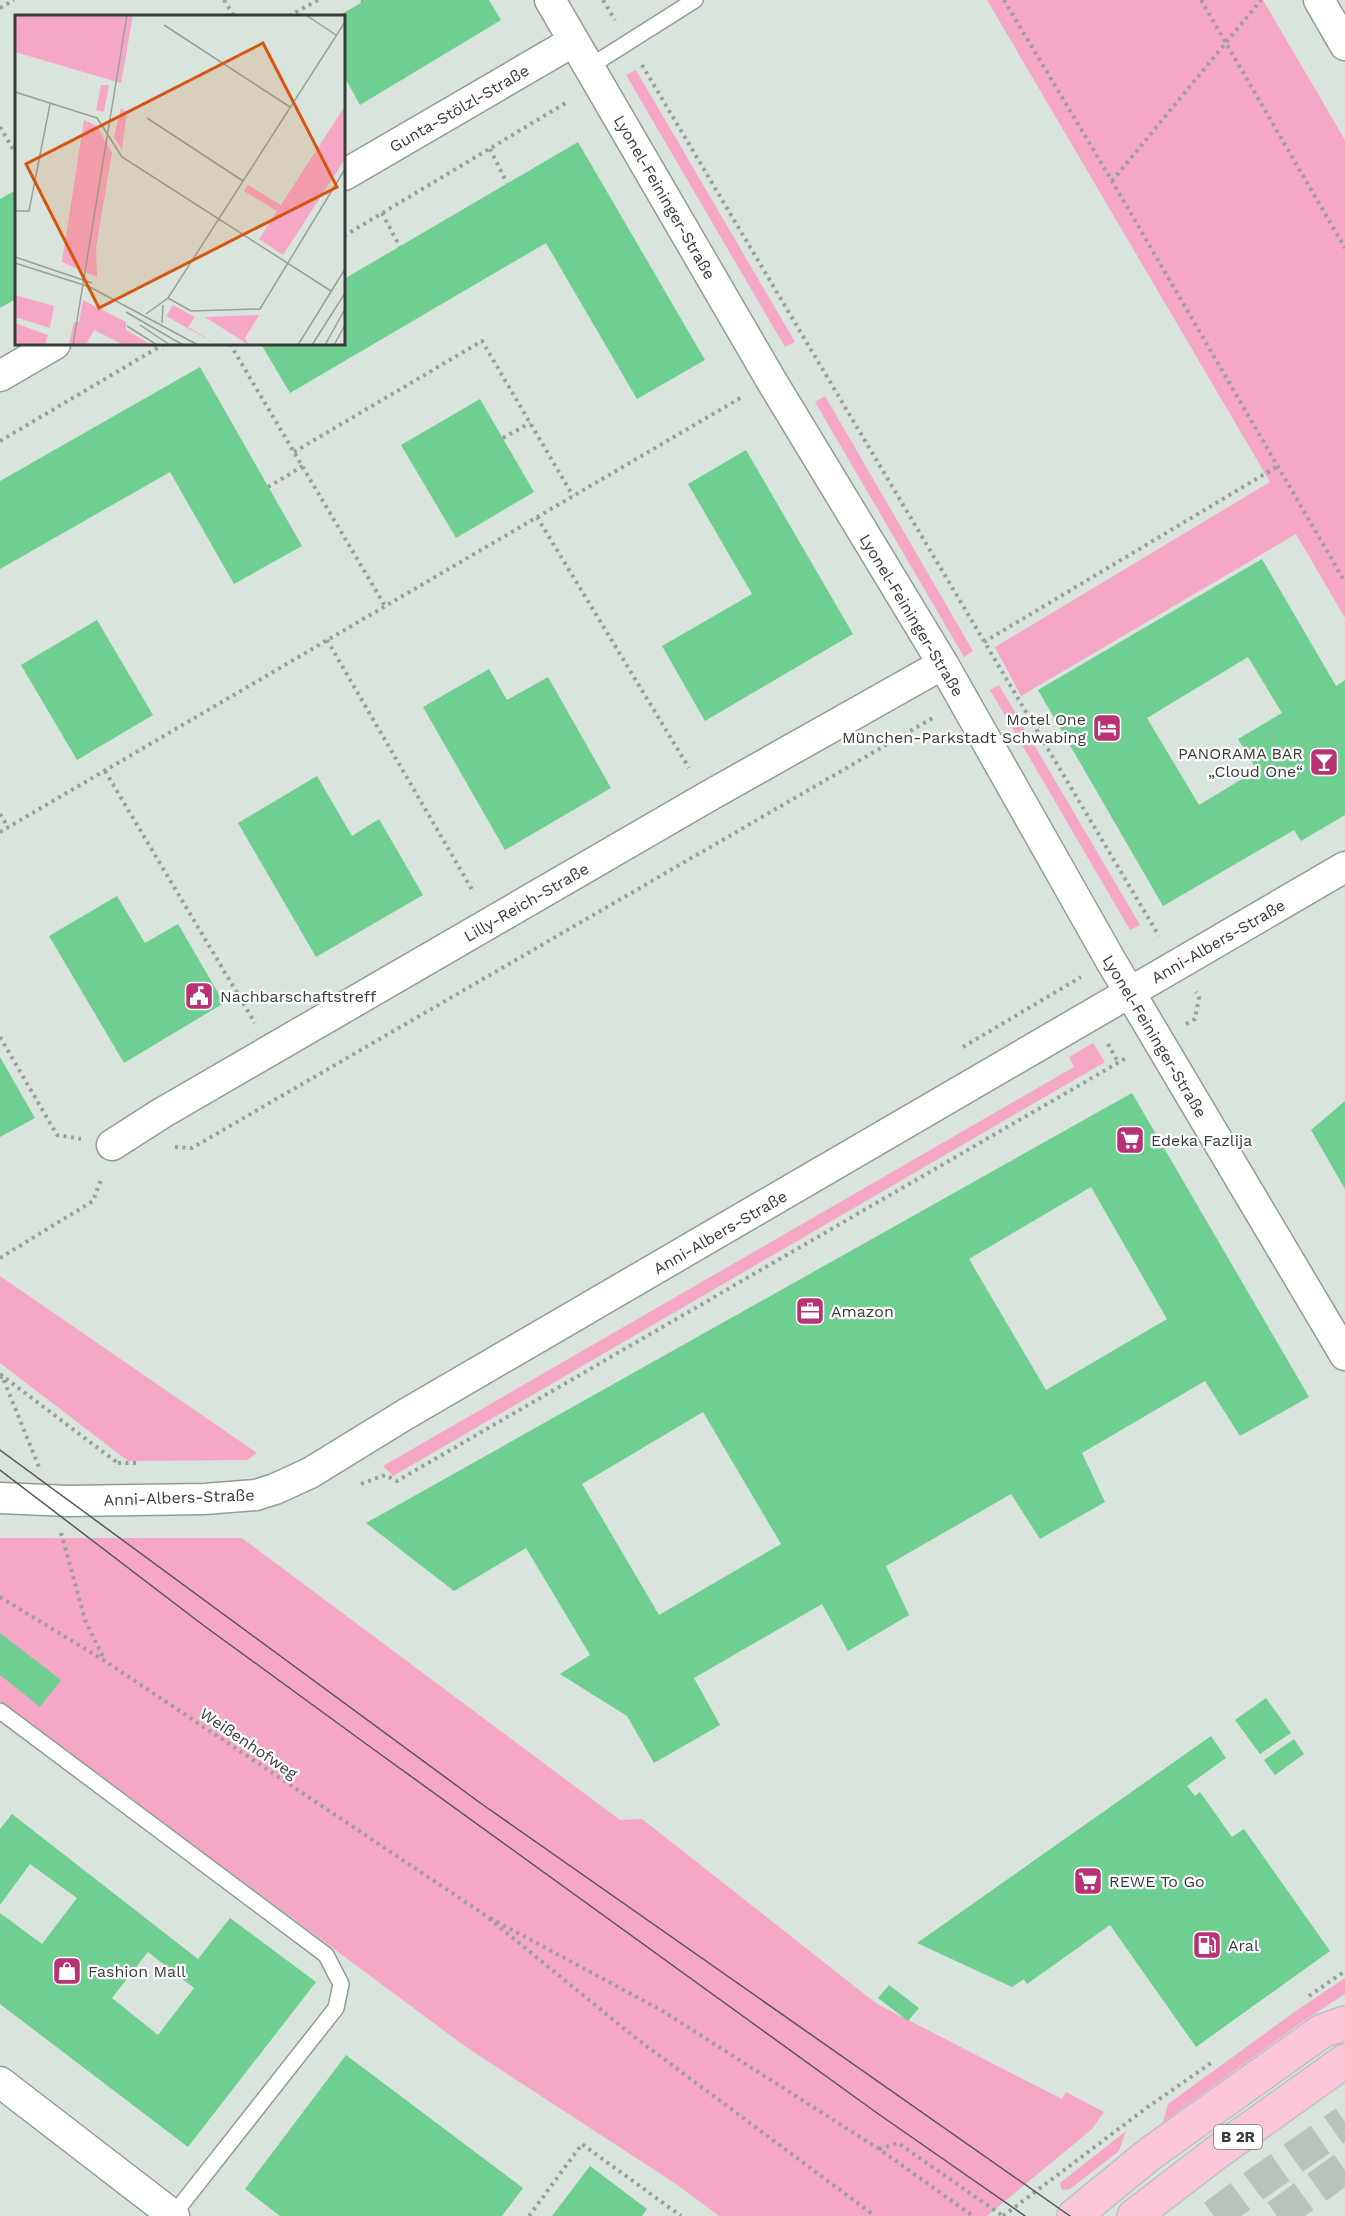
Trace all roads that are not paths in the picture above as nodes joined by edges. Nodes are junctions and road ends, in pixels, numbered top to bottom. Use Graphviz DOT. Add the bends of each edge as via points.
graph roads {
  1 [pos="550,0"];
  2 [pos="695,0"];
  3 [pos="1318,0"];
  4 [pos="574,41"];
  5 [pos="1345,45"];
  6 [pos="594,75"];
  7 [pos="345,175"];
  8 [pos="53,345"];
  9 [pos="0,376"];
  10 [pos="943,664"];
  11 [pos="1345,867"];
  12 [pos="1130,992"];
  13 [pos="112,1145"];
  14 [pos="1345,1355"];
  15 [pos="0,1498"];
  16 [pos="0,1711"];
  17 [pos="1345,2023"];
  18 [pos="1345,2061"];
  19 [pos="0,2082"];
  20 [pos="173,2215"];
  21 [pos="1074,2216"];
  22 [pos="1134,2216"];
  1 -- 4 [label="street, Lyonel-Feininger-Straße"];
  2 -- 6 [label="lane" via="627,41"];
  3 -- 5 [label="street"];
  4 -- 6 [label="street, Lyonel-Feininger-Straße"];
  4 -- 7 [label="street, Gunta-Stölzl-Straße"];
  6 -- 10 [label="street, Lyonel-Feininger-Straße" via="771,380"];
  8 -- 9 [label="street"];
  10 -- 12 [label="street, Lyonel-Feininger-Straße"];
  10 -- 13 [label="street, Lilly-Reich-Straße" via="491,922"];
  11 -- 12 [label="street, Anni-Albers-Straße"];
  12 -- 14 [label="street, Lyonel-Feininger-Straße"];
  12 -- 15 [label="street, Anni-Albers-Straße" via="310,1473 275,1489 256,1495 204,1499"];
  16 -- 20 [label="lane" via="326,1955 341,1984 336,2008"];
  17 -- 21 [label="highway" via="1322,2031 1218,2105"];
  18 -- 22 [label="highway, B 2R"];
  19 -- 20 [label="street"];
}
